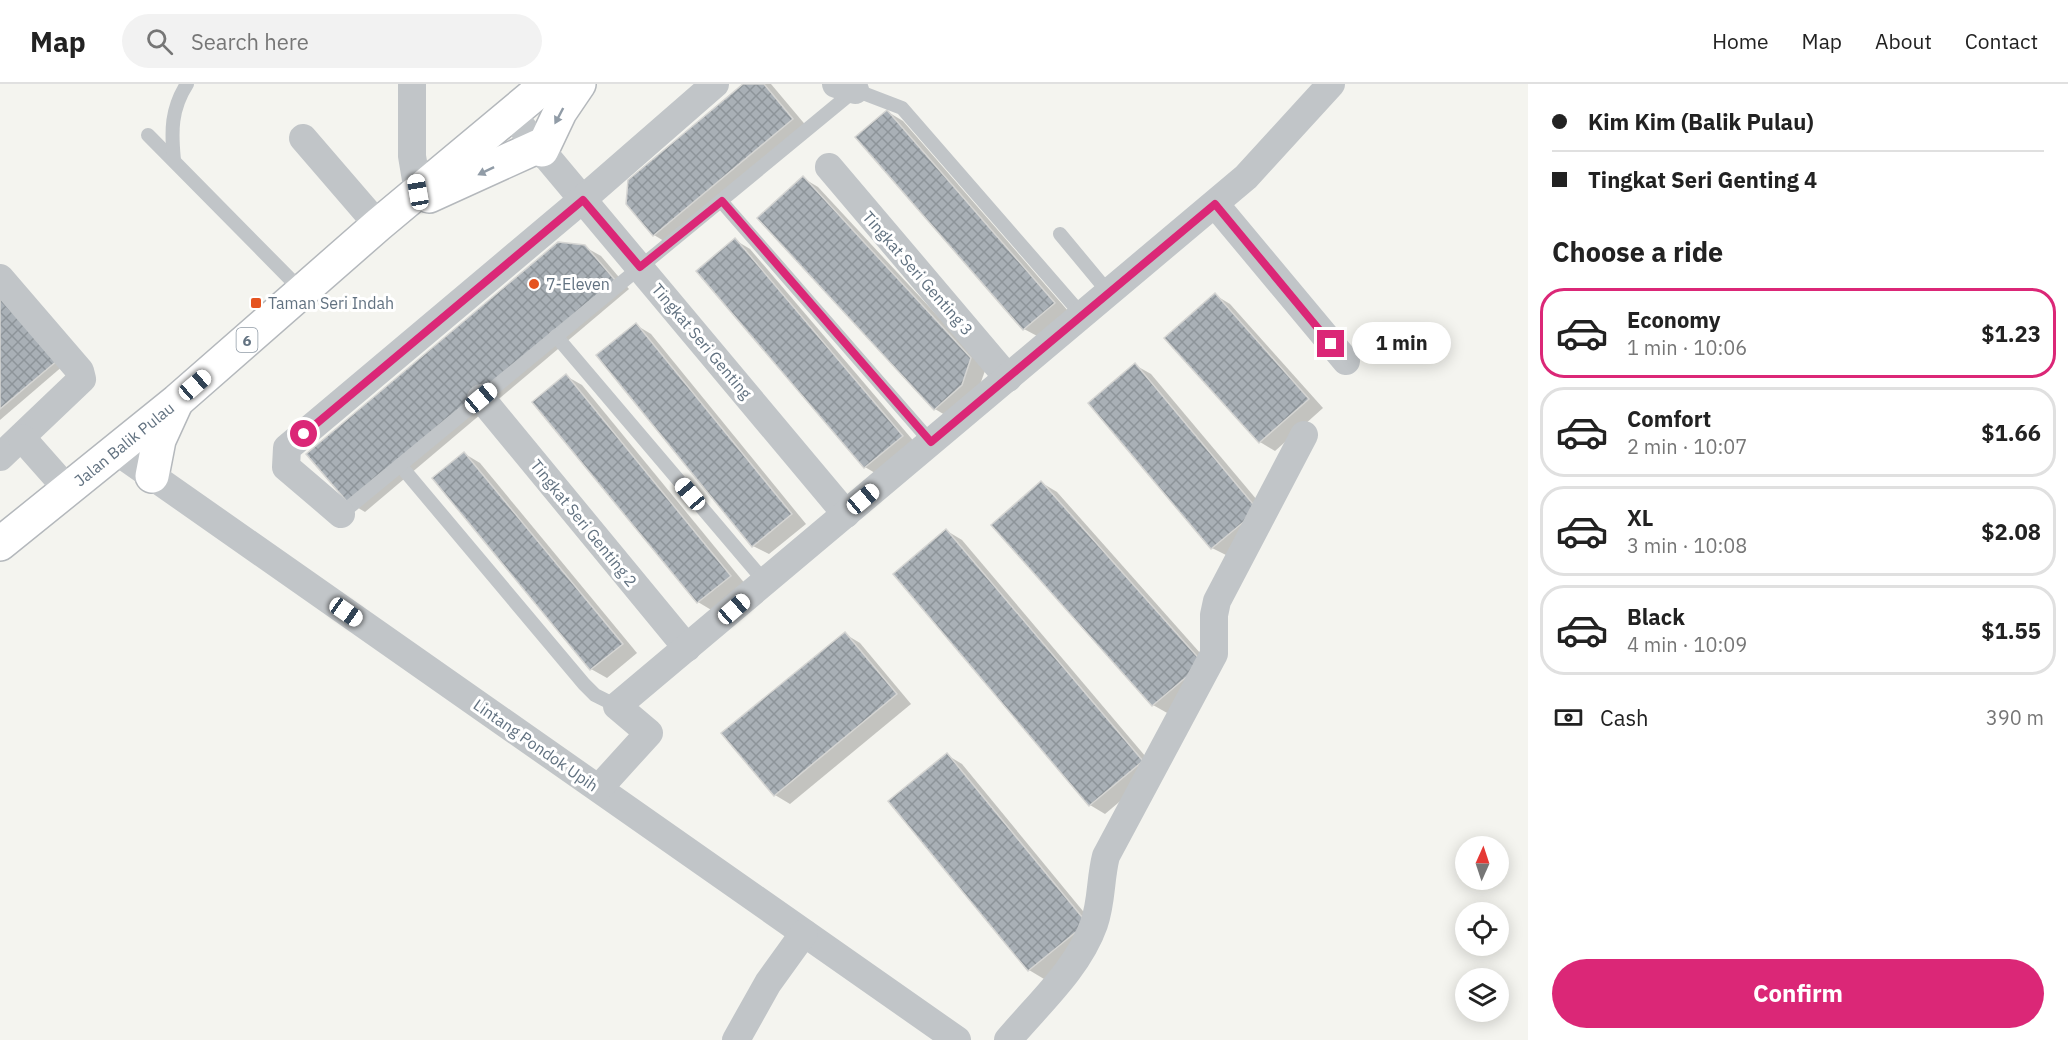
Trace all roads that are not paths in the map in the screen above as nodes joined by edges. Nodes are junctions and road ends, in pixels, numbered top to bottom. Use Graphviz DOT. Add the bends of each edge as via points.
graph roads {
  1 [pos="187,84"];
  2 [pos="412,84"];
  3 [pos="547,84"];
  4 [pos="579,84"];
  5 [pos="715,84"];
  6 [pos="1331,84"];
  7 [pos="845,87"];
  8 [pos="511,114"];
  9 [pos="148,135"];
  10 [pos="303,138"];
  11 [pos="541,148"];
  12 [pos="174,160"];
  13 [pos="829,167"];
  14 [pos="583,200"];
  15 [pos="722,201"];
  16 [pos="1215,204"];
  17 [pos="397,209"];
  18 [pos="1060,234"];
  19 [pos="640,267"];
  20 [pos="0,278"];
  21 [pos="302,291"];
  22 [pos="1109,293"];
  23 [pos="1082,315"];
  24 [pos="556,336"];
  25 [pos="1346,362"];
  26 [pos="1008,378"];
  27 [pos="481,398"];
  28 [pos="177,401"];
  29 [pos="1304,435"];
  30 [pos="22,438"];
  31 [pos="931,442"];
  32 [pos="115,450"];
  33 [pos="0,457"];
  34 [pos="400,465"];
  35 [pos="152,476"];
  36 [pos="68,490"];
  37 [pos="341,514"];
  38 [pos="846,514"];
  39 [pos="0,544"];
  40 [pos="765,582"];
  41 [pos="687,648"];
  42 [pos="617,706"];
  43 [pos="599,788"];
  44 [pos="804,933"];
  45 [pos="736,1040"];
  46 [pos="957,1040"];
  47 [pos="1008,1040"];
  1 -- 12 [label="lane" via="173,115"];
  2 -- 17 [label="street" via="412,156"];
  3 -- 8 [label="main road, Jalan Balik Pulau / 6"];
  4 -- 11 [label="main road, one-way"];
  5 -- 14 [label="street"];
  6 -- 16 [label="street" via="1246,177"];
  7 -- 15 [label="lane"];
  7 -- 23 [label="lane" via="902,108"];
  8 -- 11 [label="street, Tingkat Seri Genting"];
  8 -- 17 [label="main road, Jalan Balik Pulau / 6"];
  9 -- 12 [label="lane"];
  10 -- 17 [label="street"];
  11 -- 14 [label="street, Tingkat Seri Genting"];
  11 -- 17 [label="main road, one-way"];
  12 -- 21 [label="lane"];
  13 -- 26 [label="street, Tingkat Seri Genting 3"];
  14 -- 19 [label="street, Tingkat Seri Genting"];
  14 -- 37 [label="street" via="287,448 286,467"];
  15 -- 19 [label="lane"];
  15 -- 31 [label="lane"];
  16 -- 22 [label="street"];
  16 -- 25 [label="street"];
  17 -- 21 [label="main road, Jalan Balik Pulau / 6"];
  18 -- 22 [label="lane"];
  19 -- 24 [label="lane"];
  19 -- 38 [label="street, Tingkat Seri Genting"];
  20 -- 30 [label="street" via="81,371 82,379"];
  21 -- 28 [label="main road, Jalan Balik Pulau / 6"];
  22 -- 23 [label="street"];
  23 -- 26 [label="street"];
  24 -- 27 [label="lane"];
  24 -- 40 [label="lane"];
  26 -- 31 [label="street"];
  27 -- 34 [label="lane"];
  27 -- 41 [label="street, Tingkat Seri Genting 2"];
  28 -- 32 [label="main road, Jalan Balik Pulau / 6"];
  28 -- 35 [label="main road" via="159,440"];
  29 -- 47 [label="street" via="1217,601 1214,654 1107,856 1094,925 1078,958"];
  30 -- 33 [label="street"];
  30 -- 36 [label="street"];
  31 -- 38 [label="street"];
  32 -- 35 [label="street, Lintang Pondok Upih"];
  32 -- 36 [label="main road, Jalan Balik Pulau / 6"];
  34 -- 37 [label="lane"];
  34 -- 42 [label="lane" via="584,684 595,695"];
  35 -- 43 [label="street, Lintang Pondok Upih"];
  36 -- 39 [label="main road, Jalan Balik Pulau / 6"];
  38 -- 40 [label="street"];
  40 -- 41 [label="street"];
  41 -- 42 [label="street"];
  42 -- 43 [label="street" via="649,733"];
  43 -- 44 [label="street, Lintang Pondok Upih"];
  44 -- 45 [label="street" via="768,983"];
  44 -- 46 [label="street, Lintang Pondok Upih"];
}
